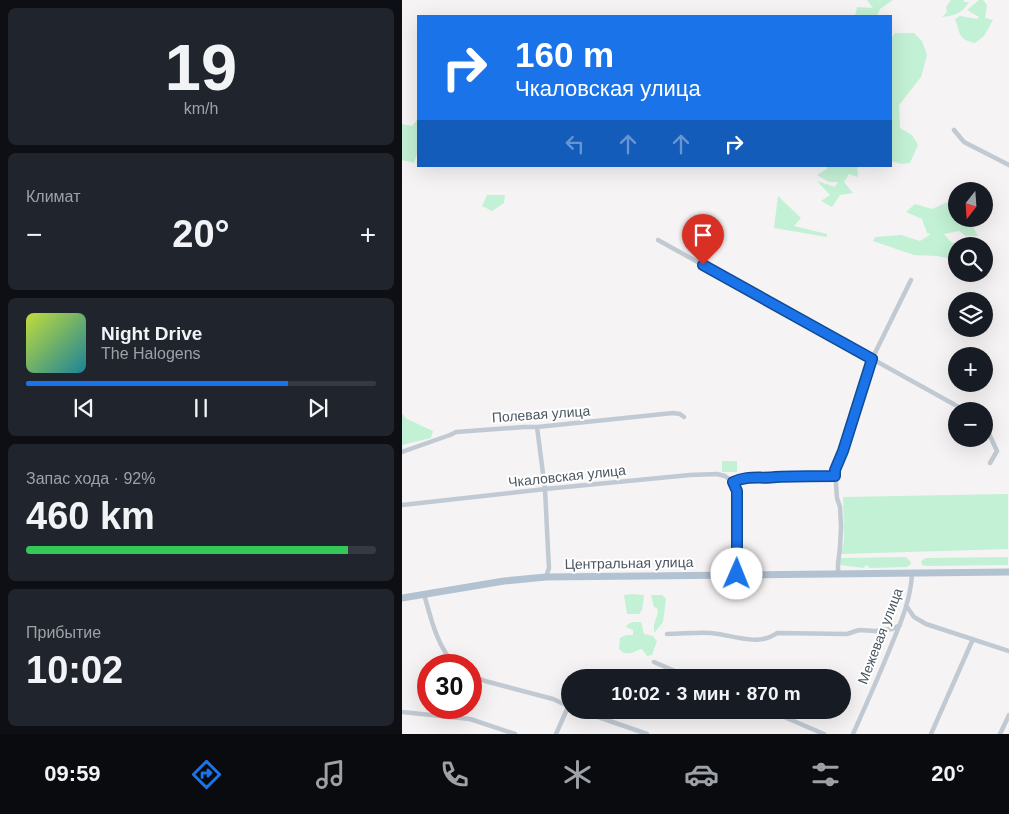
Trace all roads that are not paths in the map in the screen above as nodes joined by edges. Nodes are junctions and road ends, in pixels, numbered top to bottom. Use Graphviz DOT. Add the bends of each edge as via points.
graph roads {
  1 [pos="954,130"];
  2 [pos="1008,164"];
  3 [pos="658,240"];
  4 [pos="911,280"];
  5 [pos="872,359"];
  6 [pos="950,402"];
  7 [pos="684,417"];
  8 [pos="537,427"];
  9 [pos="993,442"];
  10 [pos="402,452"];
  11 [pos="990,463"];
  12 [pos="835,476"];
  13 [pos="733,482"];
  14 [pos="545,489"];
  15 [pos="402,506"];
  16 [pos="1008,572"];
  17 [pos="838,573"];
  18 [pos="912,573"];
  19 [pos="737,574"];
  20 [pos="546,577"];
  21 [pos="424,594"];
  22 [pos="402,598"];
  23 [pos="907,607"];
  24 [pos="900,624"];
  25 [pos="667,634"];
  26 [pos="973,639"];
  27 [pos="1008,651"];
  28 [pos="445,654"];
  29 [pos="654,662"];
  30 [pos="670,669"];
  31 [pos="482,680"];
  32 [pos="561,704"];
  33 [pos="402,712"];
  34 [pos="417,713"];
  35 [pos="1008,715"];
  36 [pos="465,719"];
  37 [pos="563,719"];
  38 [pos="604,719"];
  39 [pos="789,719"];
  40 [pos="515,734"];
  41 [pos="556,734"];
  42 [pos="647,734"];
  43 [pos="824,734"];
  44 [pos="853,734"];
  45 [pos="931,734"];
  46 [pos="1000,734"];
  1 -- 2 [label="street" via="964,142"];
  3 -- 5 [label="street"];
  4 -- 5 [label="street"];
  5 -- 6 [label="street"];
  5 -- 12 [label="street"];
  7 -- 8 [label="street, Полевая улица" via="673,413"];
  8 -- 10 [label="street, Полевая улица" via="456,432"];
  8 -- 14 [label="street"];
  9 -- 11 [label="street" via="997,451"];
  12 -- 13 [label="street, Чкаловская улица" via="791,475 743,478"];
  12 -- 17 [label="street" via="840,520"];
  13 -- 14 [label="street, Чкаловская улица" via="717,474"];
  13 -- 19 [label="street" via="737,491"];
  14 -- 15 [label="street, Чкаловская улица"];
  14 -- 20 [label="street" via="549,568"];
  16 -- 18 [label="main road, Центральная улица"];
  17 -- 18 [label="main road, Центральная улица"];
  17 -- 19 [label="main road, Центральная улица"];
  18 -- 23 [label="street, Межевая улица"];
  19 -- 20 [label="main road, Центральная улица"];
  20 -- 21 [label="main road, Центральная улица"];
  21 -- 22 [label="main road, Центральная улица"];
  21 -- 28 [label="street" via="432,626"];
  23 -- 24 [label="street, Межевая улица"];
  23 -- 26 [label="street" via="914,617 926,624"];
  24 -- 25 [label="street" via="892,629 859,630 847,634 777,633 760,641 710,633"];
  24 -- 44 [label="street, Межевая улица"];
  26 -- 27 [label="street"];
  26 -- 45 [label="street"];
  29 -- 30 [label="street"];
  31 -- 32 [label="street"];
  33 -- 34 [label="street"];
  35 -- 46 [label="street"];
  36 -- 40 [label="street"];
  37 -- 41 [label="street"];
  38 -- 42 [label="street"];
  39 -- 43 [label="street"];
}
